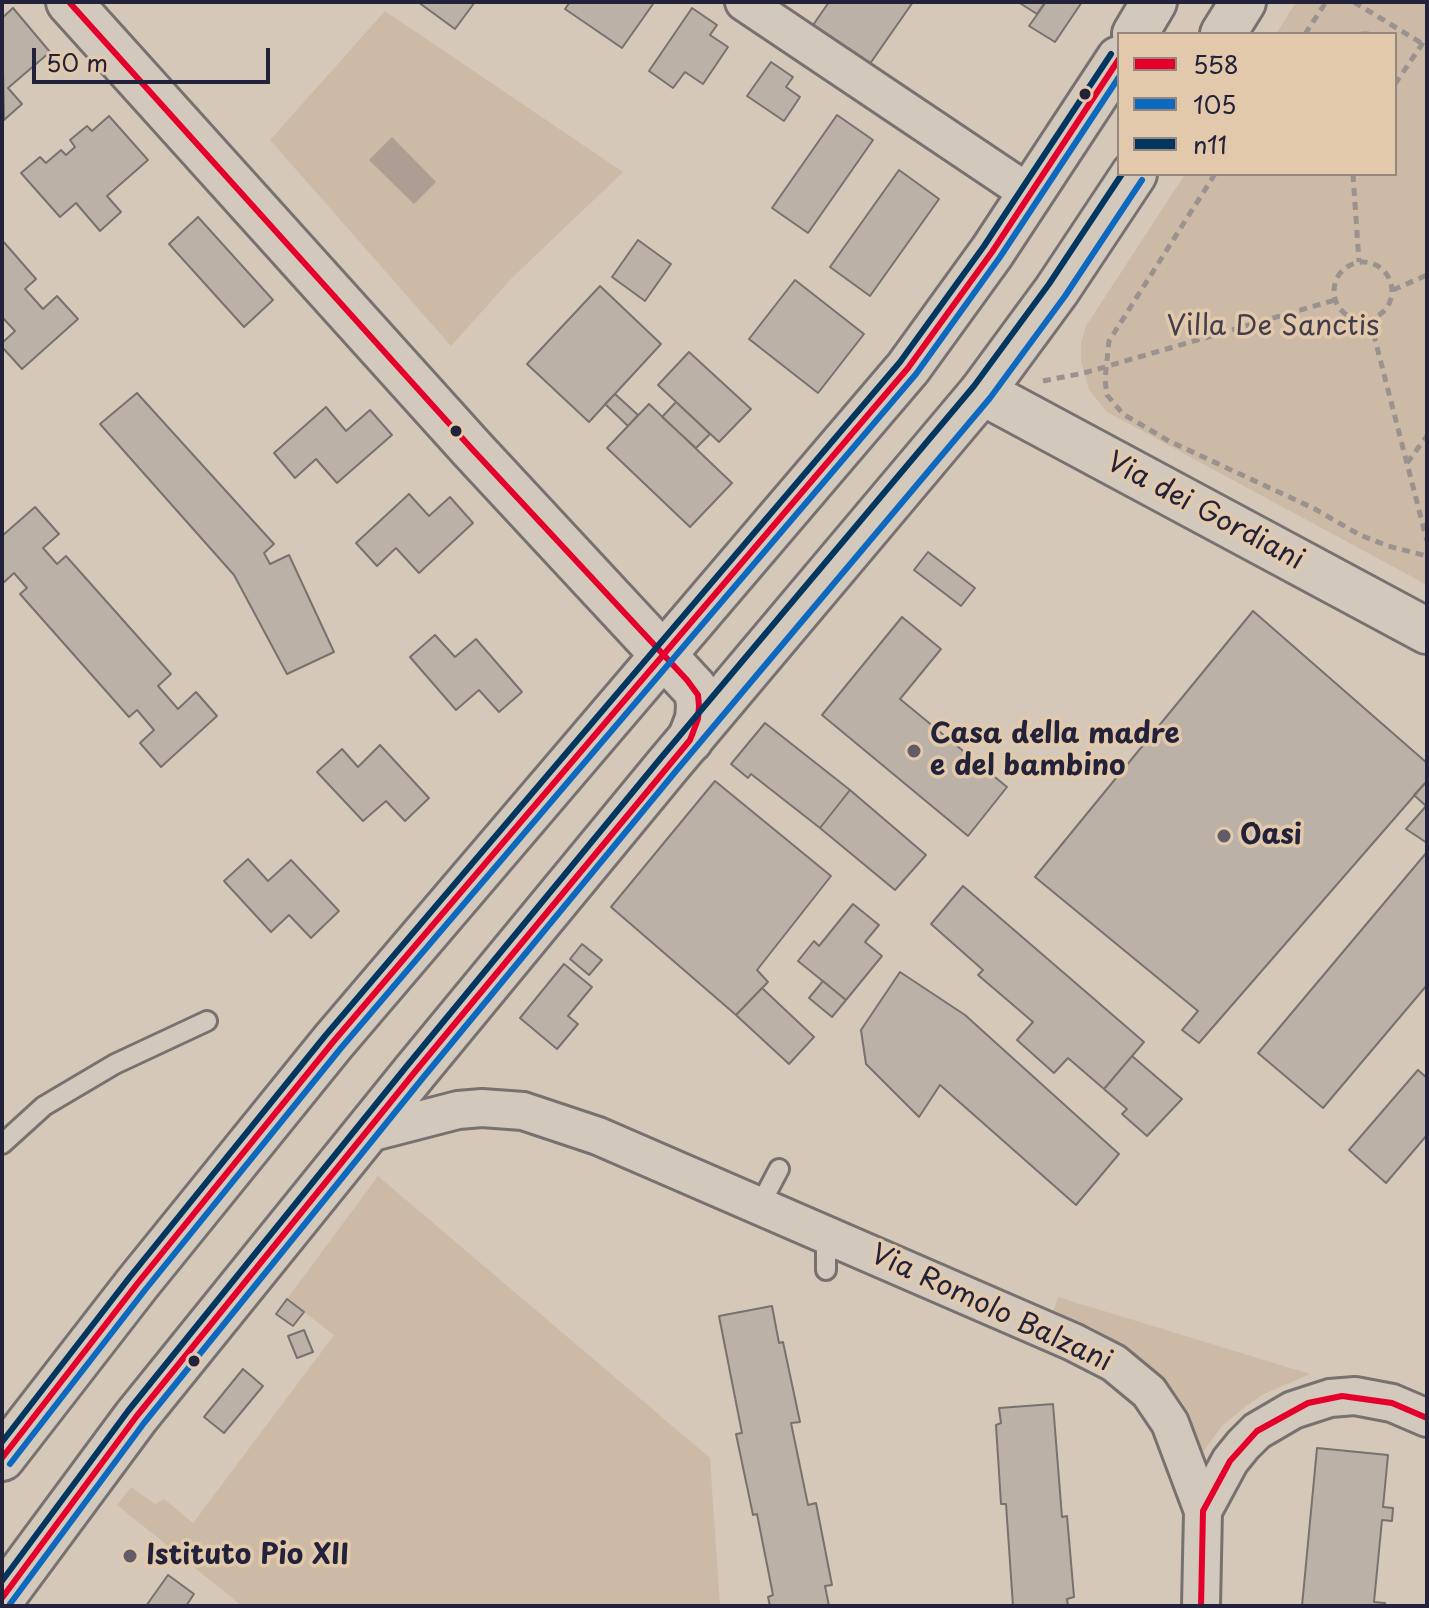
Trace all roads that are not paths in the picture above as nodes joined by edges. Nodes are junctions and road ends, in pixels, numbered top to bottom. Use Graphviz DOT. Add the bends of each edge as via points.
graph roads {
  1 [pos="69,2"];
  2 [pos="744,2"];
  3 [pos="1154,2"];
  4 [pos="1136,32"];
  5 [pos="1117,62"];
  6 [pos="1133,176"];
  7 [pos="1030,194"];
  8 [pos="982,392"];
  9 [pos="1427,631"];
  10 [pos="664,656"];
  11 [pos="690,740"];
  12 [pos="207,1021"];
  13 [pos="365,1134"];
  14 [pos="2,1144"];
  15 [pos="779,1169"];
  16 [pos="759,1207"];
  17 [pos="826,1234"];
  18 [pos="826,1270"];
  19 [pos="1427,1418"];
  20 [pos="2,1458"];
  21 [pos="1203,1511"];
  22 [pos="2,1598"];
  23 [pos="1201,1606"];
  1 -- 10 [label="main road"];
  2 -- 7 [label="street"];
  3 -- 4 [label="main road"];
  5 -- 7 [label="main road"];
  6 -- 8 [label="main road"];
  7 -- 10 [label="main road" via="908,368"];
  8 -- 9 [label="main road, Via dei Gordiani"];
  8 -- 11 [label="main road"];
  10 -- 11 [label="main road" via="698,695 698,719"];
  10 -- 20 [label="main road" via="333,1042"];
  11 -- 13 [label="main road"];
  12 -- 14 [label="lane" via="115,1064 44,1106"];
  13 -- 16 [label="street, Via Romolo Balzani" via="458,1110 523,1111 598,1136"];
  13 -- 22 [label="main road" via="111,1449"];
  15 -- 16 [label="lane"];
  16 -- 17 [label="street, Via Romolo Balzani"];
  17 -- 18 [label="lane"];
  17 -- 21 [label="street, Via Romolo Balzani" via="1114,1363 1149,1392 1170,1423"];
  19 -- 21 [label="street" via="1392,1403 1355,1396 1293,1410 1243,1445"];
  21 -- 23 [label="street"];
}
